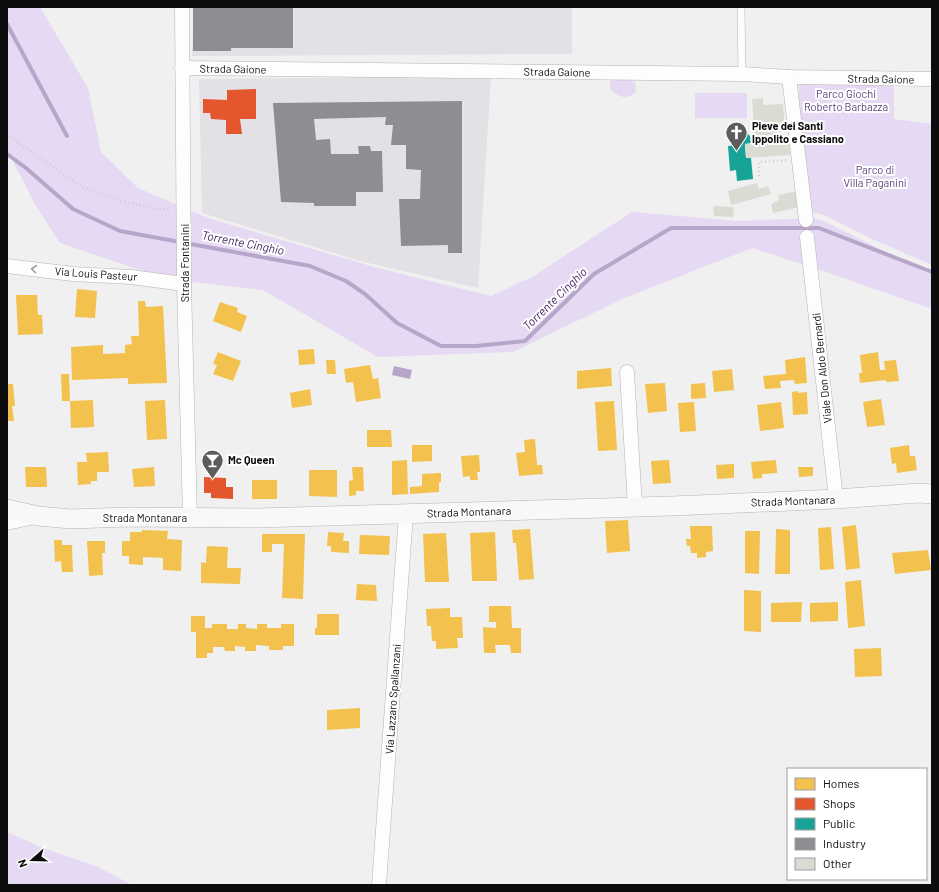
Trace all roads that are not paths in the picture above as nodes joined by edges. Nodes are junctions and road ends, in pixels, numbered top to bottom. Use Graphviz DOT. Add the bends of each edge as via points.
graph roads {
  1 [pos="182,7"];
  2 [pos="741,7"];
  3 [pos="182,68"];
  4 [pos="742,74"];
  5 [pos="789,77"];
  6 [pos="932,79"];
  7 [pos="806,220"];
  8 [pos="807,236"];
  9 [pos="7,266"];
  10 [pos="184,284"];
  11 [pos="627,372"];
  12 [pos="932,494"];
  13 [pos="836,499"];
  14 [pos="635,507"];
  15 [pos="7,509"];
  16 [pos="406,514"];
  17 [pos="38,516"];
  18 [pos="190,518"];
  19 [pos="7,522"];
  20 [pos="379,885"];
  1 -- 3 [label="street, Strada Fontanini"];
  2 -- 4 [label="lane"];
  3 -- 4 [label="street, Strada Gaione"];
  3 -- 10 [label="street, Strada Fontanini"];
  4 -- 5 [label="street, Strada Gaione"];
  5 -- 6 [label="street, Strada Gaione"];
  5 -- 7 [label="street"];
  8 -- 13 [label="street, Viale Don Aldo Bernardi"];
  10 -- 9 [label="street, Via Louis Pasteur, one-way"];
  10 -- 18 [label="street, Strada Fontanini"];
  11 -- 14 [label="street"];
  12 -- 13 [label="main road, Strada Montanara"];
  13 -- 14 [label="main road, Strada Montanara"];
  14 -- 16 [label="main road, Strada Montanara"];
  15 -- 17 [label="main road, Strada Montanara"];
  16 -- 18 [label="main road, Strada Montanara"];
  16 -- 20 [label="street, Via Lazzaro Spallanzani"];
  17 -- 18 [label="main road, Strada Montanara" via="71,519"];
  17 -- 19 [label="street"];
}
